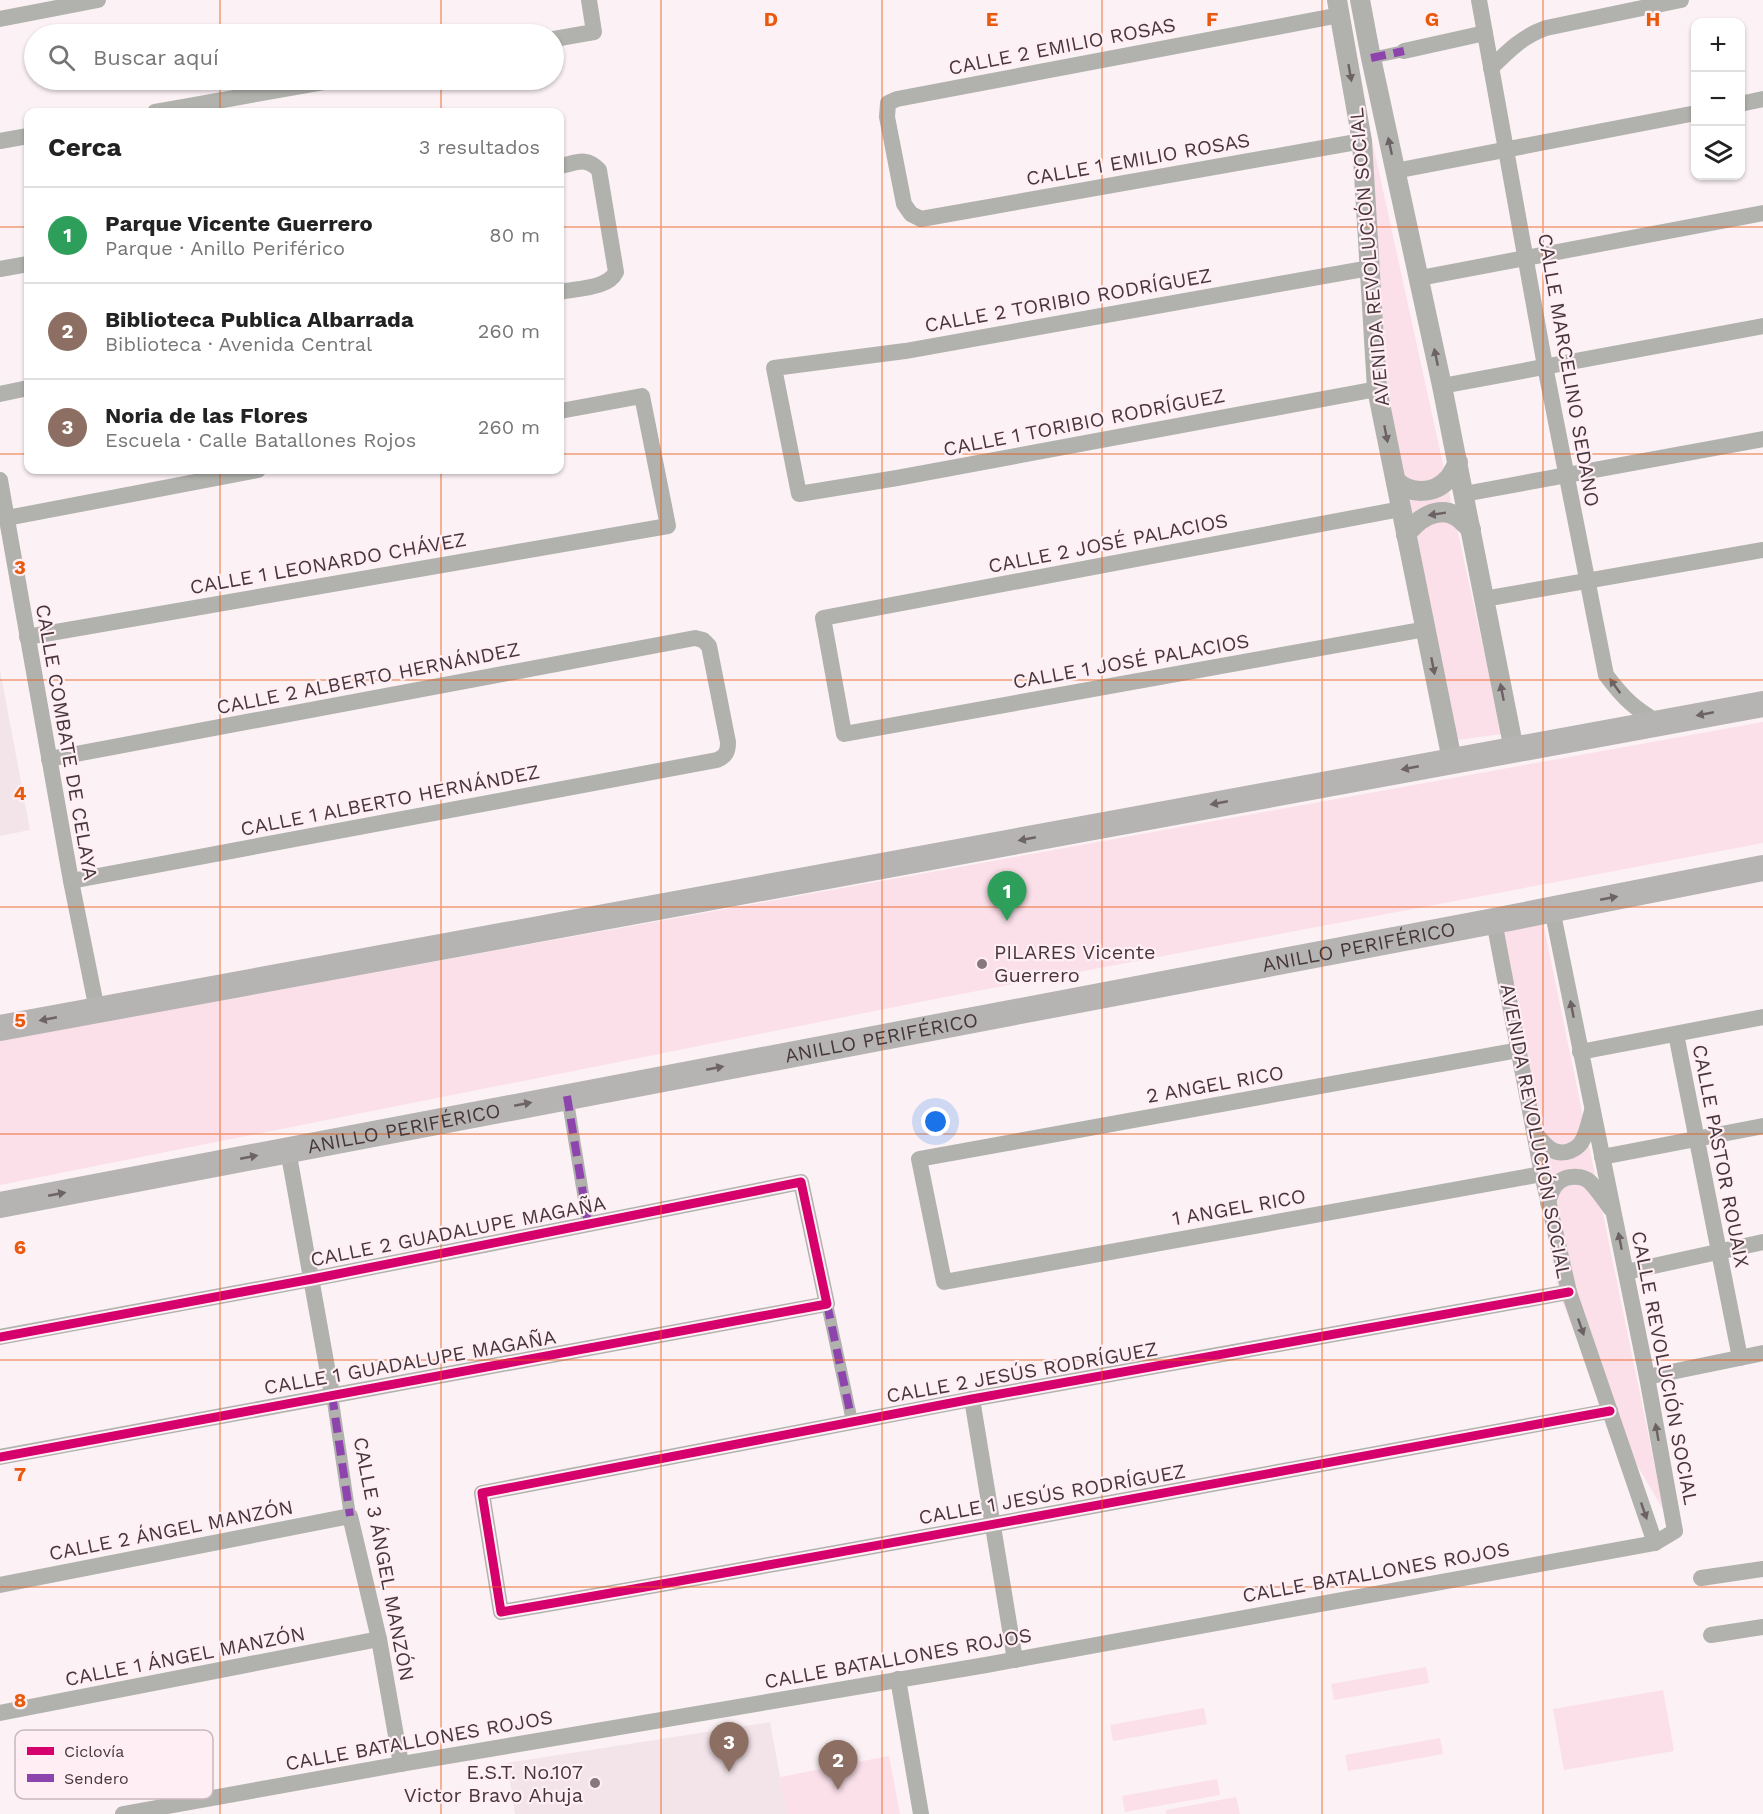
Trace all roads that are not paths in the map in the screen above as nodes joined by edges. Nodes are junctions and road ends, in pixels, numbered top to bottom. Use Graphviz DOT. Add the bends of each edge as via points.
graph roads {
  1 [pos="98,0"];
  2 [pos="589,0"];
  3 [pos="1360,0"];
  4 [pos="1479,0"];
  5 [pos="1681,0"];
  6 [pos="1339,8"];
  7 [pos="0,19"];
  8 [pos="1485,33"];
  9 [pos="564,37"];
  10 [pos="1404,51"];
  11 [pos="1371,58"];
  12 [pos="1491,68"];
  13 [pos="278,90"];
  14 [pos="1763,99"];
  15 [pos="1745,103"];
  16 [pos="177,108"];
  17 [pos="1691,113"];
  18 [pos="24,137"];
  19 [pos="0,141"];
  20 [pos="1362,141"];
  21 [pos="1508,150"];
  22 [pos="564,165"];
  23 [pos="1395,171"];
  24 [pos="1763,213"];
  25 [pos="921,219"];
  26 [pos="1526,257"];
  27 [pos="24,265"];
  28 [pos="1370,268"];
  29 [pos="0,269"];
  30 [pos="1420,278"];
  31 [pos="564,291"];
  32 [pos="1763,326"];
  33 [pos="1545,366"];
  34 [pos="1442,386"];
  35 [pos="24,389"];
  36 [pos="1377,389"];
  37 [pos="0,393"];
  38 [pos="564,410"];
  39 [pos="1763,439"];
  40 [pos="1458,462"];
  41 [pos="237,474"];
  42 [pos="1566,476"];
  43 [pos="0,480"];
  44 [pos="1395,481"];
  45 [pos="799,494"];
  46 [pos="1464,494"];
  47 [pos="1401,509"];
  48 [pos="7,518"];
  49 [pos="1471,529"];
  50 [pos="1406,536"];
  51 [pos="1763,550"];
  52 [pos="1587,582"];
  53 [pos="1484,599"];
  54 [pos="1426,628"];
  55 [pos="27,637"];
  56 [pos="1763,704"];
  57 [pos="1659,723"];
  58 [pos="844,734"];
  59 [pos="1514,750"];
  60 [pos="49,759"];
  61 [pos="717,760"];
  62 [pos="1452,760"];
  63 [pos="1763,868"];
  64 [pos="71,881"];
  65 [pos="1552,909"];
  66 [pos="1494,921"];
  67 [pos="97,1010"];
  68 [pos="1763,1017"];
  69 [pos="0,1028"];
  70 [pos="1676,1034"];
  71 [pos="1519,1050"];
  72 [pos="1580,1052"];
  73 [pos="567,1096"];
  74 [pos="1592,1110"];
  75 [pos="1763,1126"];
  76 [pos="1535,1133"];
  77 [pos="1696,1138"];
  78 [pos="288,1150"];
  79 [pos="1602,1157"];
  80 [pos="1542,1174"];
  81 [pos="1548,1203"];
  82 [pos="0,1205"];
  83 [pos="1614,1213"];
  84 [pos="588,1224"];
  85 [pos="1763,1242"];
  86 [pos="1717,1251"];
  87 [pos="1626,1272"];
  88 [pos="312,1279"];
  89 [pos="944,1282"];
  90 [pos="1569,1292"];
  91 [pos="827,1304"];
  92 [pos="0,1337"];
  93 [pos="1763,1353"];
  94 [pos="1740,1358"];
  95 [pos="1647,1377"];
  96 [pos="332,1395"];
  97 [pos="972,1399"];
  98 [pos="1610,1411"];
  99 [pos="852,1421"];
  100 [pos="0,1457"];
  101 [pos="350,1516"];
  102 [pos="992,1523"];
  103 [pos="1676,1531"];
  104 [pos="1655,1543"];
  105 [pos="1763,1569"];
  106 [pos="1701,1578"];
  107 [pos="0,1585"];
  108 [pos="501,1612"];
  109 [pos="1763,1627"];
  110 [pos="1712,1635"];
  111 [pos="379,1639"];
  112 [pos="1015,1660"];
  113 [pos="898,1679"];
  114 [pos="0,1713"];
  115 [pos="401,1764"];
  116 [pos="213,1798"];
  117 [pos="206,1799"];
  118 [pos="123,1814"];
  119 [pos="921,1814"];
  1 -- 7 [label="street"];
  2 -- 9 [label="street" via="594,32"];
  3 -- 11 [label="street, AVENIDA REVOLUCIÓN SOCIAL"];
  4 -- 8 [label="street, CALLE MARCELINO SEDANO"];
  5 -- 12 [label="street" via="1531,33"];
  6 -- 20 [label="street, AVENIDA REVOLUCIÓN SOCIAL, one-way"];
  6 -- 25 [label="street, CALLE 2 EMILIO ROSAS" via="888,103 887,117 904,204"];
  8 -- 10 [label="street"];
  8 -- 12 [label="street, CALLE MARCELINO SEDANO"];
  10 -- 11 [label="street"];
  23 -- 11 [label="street, AVENIDA REVOLUCIÓN SOCIAL, one-way"];
  12 -- 21 [label="street, CALLE MARCELINO SEDANO"];
  13 -- 16 [label="street"];
  14 -- 15 [label="street"];
  17 -- 21 [label="street"];
  18 -- 19 [label="street"];
  20 -- 25 [label="street, CALLE 1 EMILIO ROSAS"];
  20 -- 28 [label="street, AVENIDA REVOLUCIÓN SOCIAL"];
  21 -- 23 [label="street"];
  21 -- 26 [label="street, CALLE MARCELINO SEDANO"];
  22 -- 31 [label="street" via="586,161 599,170 616,263 613,279 606,283"];
  23 -- 30 [label="street, AVENIDA REVOLUCIÓN SOCIAL"];
  24 -- 26 [label="street"];
  26 -- 30 [label="street"];
  26 -- 33 [label="street, CALLE MARCELINO SEDANO"];
  27 -- 29 [label="street"];
  28 -- 36 [label="street, AVENIDA REVOLUCIÓN SOCIAL"];
  28 -- 45 [label="street, CALLE 2 TORIBIO RODRÍGUEZ" via="905,351 774,368"];
  34 -- 30 [label="street, AVENIDA REVOLUCIÓN SOCIAL, one-way"];
  32 -- 33 [label="street"];
  33 -- 34 [label="street"];
  33 -- 42 [label="street, CALLE MARCELINO SEDANO"];
  34 -- 40 [label="street, AVENIDA REVOLUCIÓN SOCIAL"];
  35 -- 37 [label="street"];
  36 -- 44 [label="street, AVENIDA REVOLUCIÓN SOCIAL, one-way"];
  36 -- 45 [label="street, CALLE 1 TORIBIO RODRÍGUEZ"];
  38 -- 55 [label="street, CALLE 1 LEONARDO CHÁVEZ" via="642,396 668,526"];
  39 -- 42 [label="street"];
  40 -- 44 [label="street" via="1448,480 1438,487 1404,489"];
  40 -- 46 [label="street, AVENIDA REVOLUCIÓN SOCIAL"];
  41 -- 48 [label="street"];
  42 -- 46 [label="street"];
  42 -- 52 [label="street, CALLE MARCELINO SEDANO"];
  43 -- 48 [label="street, CALLE COMBATE DE CELAYA"];
  44 -- 47 [label="street, AVENIDA REVOLUCIÓN SOCIAL"];
  46 -- 49 [label="street, AVENIDA REVOLUCIÓN SOCIAL"];
  47 -- 50 [label="street, AVENIDA REVOLUCIÓN SOCIAL"];
  47 -- 58 [label="street, CALLE 2 JOSÉ PALACIOS" via="823,618"];
  48 -- 55 [label="street, CALLE COMBATE DE CELAYA"];
  49 -- 50 [label="street, one-way" via="1455,516 1436,513 1413,525"];
  49 -- 53 [label="street, AVENIDA REVOLUCIÓN SOCIAL"];
  50 -- 54 [label="street, AVENIDA REVOLUCIÓN SOCIAL"];
  51 -- 52 [label="street"];
  52 -- 53 [label="street"];
  57 -- 52 [label="street, CALLE MARCELINO SEDANO, one-way" via="1635,709 1606,675"];
  59 -- 53 [label="street, AVENIDA REVOLUCIÓN SOCIAL, one-way"];
  54 -- 58 [label="street, CALLE 1 JOSÉ PALACIOS"];
  54 -- 62 [label="street, AVENIDA REVOLUCIÓN SOCIAL, one-way"];
  55 -- 60 [label="street, CALLE COMBATE DE CELAYA"];
  56 -- 57 [label="main road, one-way"];
  57 -- 59 [label="main road"];
  59 -- 62 [label="main road"];
  60 -- 61 [label="street, CALLE 2 ALBERTO HERNÁNDEZ" via="695,639 709,646 728,742 728,750"];
  60 -- 64 [label="street, CALLE COMBATE DE CELAYA"];
  61 -- 64 [label="street, CALLE 1 ALBERTO HERNÁNDEZ"];
  62 -- 67 [label="main road, one-way"];
  65 -- 63 [label="main road, ANILLO PERIFÉRICO, one-way"];
  64 -- 67 [label="street, CALLE COMBATE DE CELAYA"];
  65 -- 66 [label="main road, ANILLO PERIFÉRICO"];
  72 -- 65 [label="street, CALLE REVOLUCIÓN SOCIAL, one-way"];
  66 -- 71 [label="street, AVENIDA REVOLUCIÓN SOCIAL"];
  73 -- 66 [label="main road, ANILLO PERIFÉRICO, one-way"];
  67 -- 69 [label="main road, one-way"];
  68 -- 70 [label="street"];
  70 -- 72 [label="street"];
  70 -- 77 [label="street, CALLE PASTOR ROUAIX"];
  71 -- 76 [label="street, AVENIDA REVOLUCIÓN SOCIAL"];
  71 -- 89 [label="street, 2 ANGEL RICO" via="919,1159"];
  72 -- 74 [label="street, CALLE REVOLUCIÓN SOCIAL"];
  78 -- 73 [label="main road, ANILLO PERIFÉRICO, one-way"];
  73 -- 84 [label="street"];
  74 -- 76 [label="street, CALLE REVOLUCIÓN SOCIAL" via="1582,1142 1575,1149 1555,1153"];
  74 -- 79 [label="street, CALLE REVOLUCIÓN SOCIAL"];
  75 -- 77 [label="street"];
  76 -- 80 [label="street, AVENIDA REVOLUCIÓN SOCIAL"];
  77 -- 79 [label="street"];
  77 -- 86 [label="street, CALLE PASTOR ROUAIX"];
  82 -- 78 [label="main road, ANILLO PERIFÉRICO, one-way"];
  78 -- 88 [label="street, CALLE 3 ÁNGEL MANZÓN"];
  79 -- 83 [label="street, CALLE REVOLUCIÓN SOCIAL"];
  80 -- 81 [label="street, AVENIDA REVOLUCIÓN SOCIAL"];
  80 -- 89 [label="street, 1 ANGEL RICO"];
  81 -- 83 [label="street, CALLE REVOLUCIÓN SOCIAL" via="1558,1182 1581,1177 1590,1181"];
  81 -- 90 [label="street, AVENIDA REVOLUCIÓN SOCIAL"];
  87 -- 83 [label="street, CALLE REVOLUCIÓN SOCIAL, one-way"];
  84 -- 88 [label="street, CALLE 2 GUADALUPE MAGAÑA"];
  84 -- 91 [label="street, CALLE 2 GUADALUPE MAGAÑA" via="801,1182"];
  85 -- 86 [label="street"];
  86 -- 87 [label="street"];
  86 -- 94 [label="street, CALLE PASTOR ROUAIX"];
  87 -- 95 [label="street, CALLE REVOLUCIÓN SOCIAL"];
  88 -- 92 [label="street, CALLE 2 GUADALUPE MAGAÑA"];
  88 -- 96 [label="street, CALLE 3 ÁNGEL MANZÓN"];
  90 -- 97 [label="street, CALLE 2 JESÚS RODRÍGUEZ"];
  90 -- 98 [label="street, AVENIDA REVOLUCIÓN SOCIAL, one-way"];
  91 -- 96 [label="street, CALLE 1 GUADALUPE MAGAÑA"];
  91 -- 99 [label="street"];
  93 -- 94 [label="street"];
  94 -- 95 [label="street"];
  103 -- 95 [label="street, CALLE REVOLUCIÓN SOCIAL, one-way"];
  96 -- 100 [label="street, CALLE 1 GUADALUPE MAGAÑA"];
  96 -- 101 [label="street, CALLE 3 ÁNGEL MANZÓN"];
  97 -- 99 [label="street, CALLE 2 JESÚS RODRÍGUEZ"];
  97 -- 102 [label="street"];
  98 -- 102 [label="street, CALLE 1 JESÚS RODRÍGUEZ"];
  98 -- 104 [label="street, AVENIDA REVOLUCIÓN SOCIAL, one-way"];
  99 -- 108 [label="street, CALLE 2 JESÚS RODRÍGUEZ" via="482,1493"];
  101 -- 107 [label="street, CALLE 2 ÁNGEL MANZÓN"];
  101 -- 111 [label="street, CALLE 3 ÁNGEL MANZÓN"];
  102 -- 108 [label="street, CALLE 1 JESÚS RODRÍGUEZ"];
  102 -- 112 [label="street"];
  103 -- 104 [label="street, CALLE BATALLONES ROJOS"];
  104 -- 112 [label="street, CALLE BATALLONES ROJOS"];
  105 -- 106 [label="street"];
  109 -- 110 [label="street"];
  111 -- 114 [label="street, CALLE 1 ÁNGEL MANZÓN"];
  111 -- 115 [label="street, CALLE 3 ÁNGEL MANZÓN"];
  112 -- 113 [label="street, CALLE BATALLONES ROJOS"];
  113 -- 115 [label="street, CALLE BATALLONES ROJOS"];
  113 -- 119 [label="street"];
  115 -- 116 [label="street, CALLE BATALLONES ROJOS"];
  117 -- 118 [label="street, CALLE BATALLONES ROJOS"];
}
